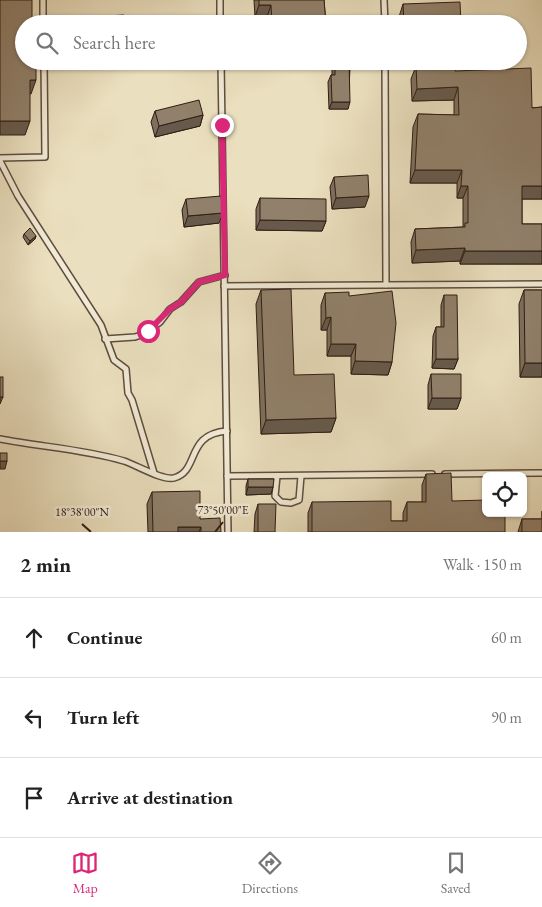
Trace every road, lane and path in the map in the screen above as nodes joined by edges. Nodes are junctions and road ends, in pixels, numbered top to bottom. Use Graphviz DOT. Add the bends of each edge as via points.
graph roads {
  1 [pos="43,0"];
  2 [pos="220,0"];
  3 [pos="384,0"];
  4 [pos="44,15"];
  5 [pos="220,15"];
  6 [pos="384,15"];
  7 [pos="44,70"];
  8 [pos="221,70"];
  9 [pos="385,70"];
  10 [pos="0,160"];
  11 [pos="225,275"];
  12 [pos="542,284"];
  13 [pos="386,285"];
  14 [pos="224,286"];
  15 [pos="106,339"];
  16 [pos="227,431"];
  17 [pos="0,439"];
  18 [pos="154,473"];
  19 [pos="542,473"];
  20 [pos="227,476"];
  21 [pos="277,476"];
  22 [pos="301,476"];
  23 [pos="228,532"];
  1 -- 4 [label="lane"];
  2 -- 5 [label="lane"];
  3 -- 6 [label="lane"];
  7 -- 10 [label="lane" via="44,157"];
  8 -- 11 [label="lane"];
  9 -- 13 [label="lane"];
  10 -- 15 [label="lane" via="8,180 101,325"];
  11 -- 14 [label="lane"];
  11 -- 15 [label="lane" via="199,282 144,334"];
  12 -- 13 [label="lane"];
  13 -- 14 [label="lane"];
  14 -- 16 [label="lane"];
  15 -- 18 [label="lane" via="114,360 127,373 128,393"];
  16 -- 18 [label="lane" via="203,438 180,476 169,479"];
  16 -- 20 [label="lane"];
  17 -- 18 [label="lane" via="107,457"];
  19 -- 22 [label="lane"];
  20 -- 21 [label="lane"];
  20 -- 23 [label="lane"];
  21 -- 22 [label="lane"];
  21 -- 22 [label="lane" via="275,496 281,502 291,503 299,500"];
}
